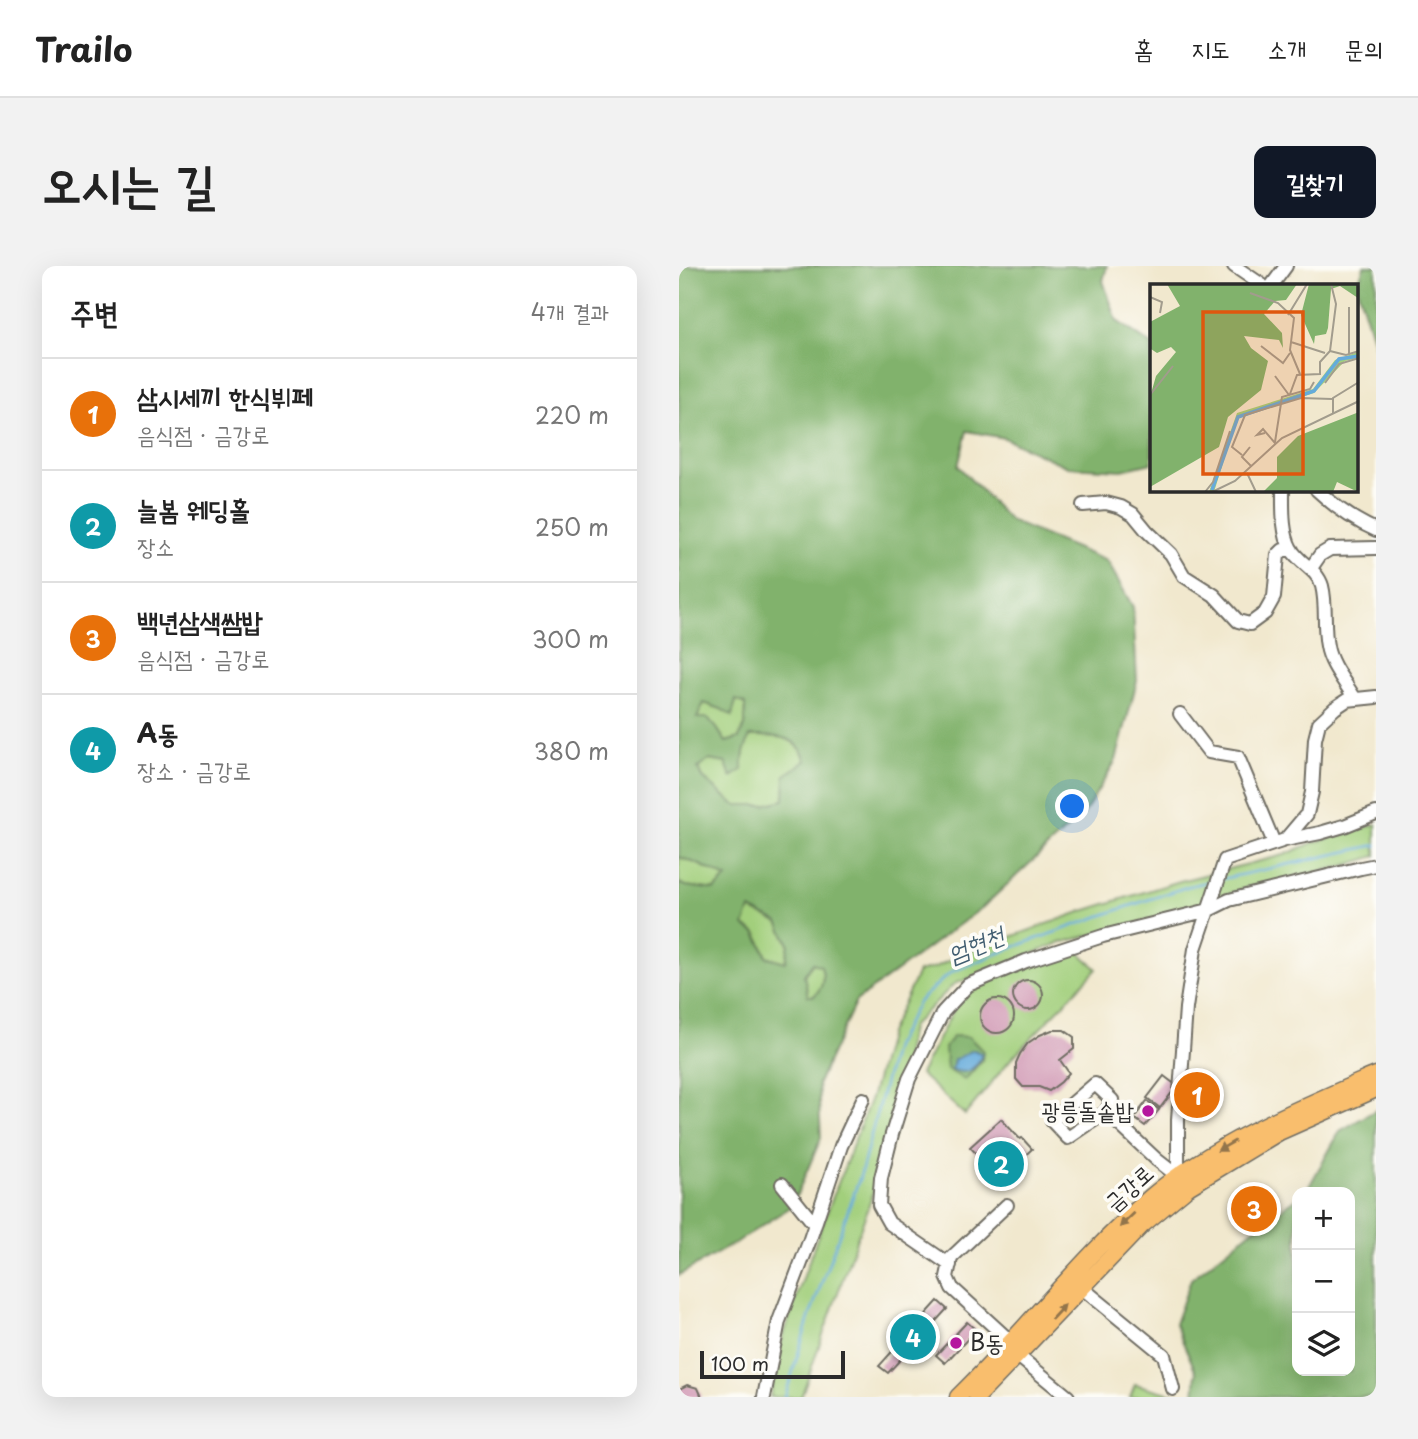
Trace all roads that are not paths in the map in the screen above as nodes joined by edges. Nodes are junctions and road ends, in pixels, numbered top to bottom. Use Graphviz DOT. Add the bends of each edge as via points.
graph roads {
  1 [pos="1234,266"];
  2 [pos="1286,266"];
  3 [pos="1261,284"];
  4 [pos="1273,284"];
  5 [pos="1283,492"];
  6 [pos="1319,492"];
  7 [pos="1083,505"];
  8 [pos="1376,530"];
  9 [pos="1376,548"];
  10 [pos="1292,550"];
  11 [pos="1311,568"];
  12 [pos="1376,698"];
  13 [pos="1355,699"];
  14 [pos="1180,714"];
  15 [pos="1376,813"];
  16 [pos="1280,842"];
  17 [pos="1376,865"];
  18 [pos="1209,910"];
  19 [pos="1376,1075"];
  20 [pos="1376,1088"];
  21 [pos="863,1099"];
  22 [pos="1106,1112"];
  23 [pos="1183,1181"];
  24 [pos="782,1184"];
  25 [pos="1007,1205"];
  26 [pos="815,1225"];
  27 [pos="950,1265"];
  28 [pos="1081,1287"];
  29 [pos="1014,1349"];
  30 [pos="1173,1389"];
  31 [pos="986,1394"];
  32 [pos="764,1397"];
  33 [pos="958,1397"];
  34 [pos="1068,1397"];
  1 -- 3 [label="street"];
  2 -- 4 [label="street"];
  5 -- 10 [label="street" via="1286,535"];
  6 -- 8 [label="street"];
  7 -- 10 [label="street" via="1106,503 1133,514 1171,554 1184,576 1214,596 1238,621 1250,624 1265,613 1274,597 1277,555"];
  9 -- 11 [label="street" via="1331,548"];
  10 -- 11 [label="street"];
  11 -- 13 [label="street" via="1323,589 1327,648"];
  12 -- 13 [label="street"];
  13 -- 16 [label="street" via="1347,700 1319,723 1307,814"];
  14 -- 16 [label="street" via="1209,752 1238,757"];
  15 -- 16 [label="street"];
  16 -- 18 [label="street" via="1225,860"];
  17 -- 18 [label="street" via="1229,900"];
  18 -- 23 [label="street" via="1195,949 1185,1008 1178,1120"];
  18 -- 27 [label="street" via="1026,961 968,985 943,1012 909,1079 881,1178 879,1205 889,1223"];
  19 -- 23 [label="main road, 금강로, one-way" via="1227,1145"];
  20 -- 23 [label="main road, 금강로"];
  21 -- 26 [label="street" via="841,1146"];
  22 -- 22 [label="street" via="1112,1100 1095,1084 1052,1121 1068,1138"];
  22 -- 23 [label="street"];
  23 -- 28 [label="main road, 금강로"];
  23 -- 29 [label="main road, 금강로, one-way" via="1151,1197 1107,1239"];
  24 -- 26 [label="street"];
  25 -- 27 [label="street" via="951,1258"];
  26 -- 32 [label="street" via="779,1321"];
  27 -- 29 [label="street" via="947,1277 952,1288"];
  29 -- 28 [label="main road, 금강로, one-way"];
  28 -- 30 [label="street" via="1164,1355"];
  29 -- 31 [label="main road, 금강로"];
  29 -- 33 [label="main road, 금강로"];
  29 -- 34 [label="street"];
}
